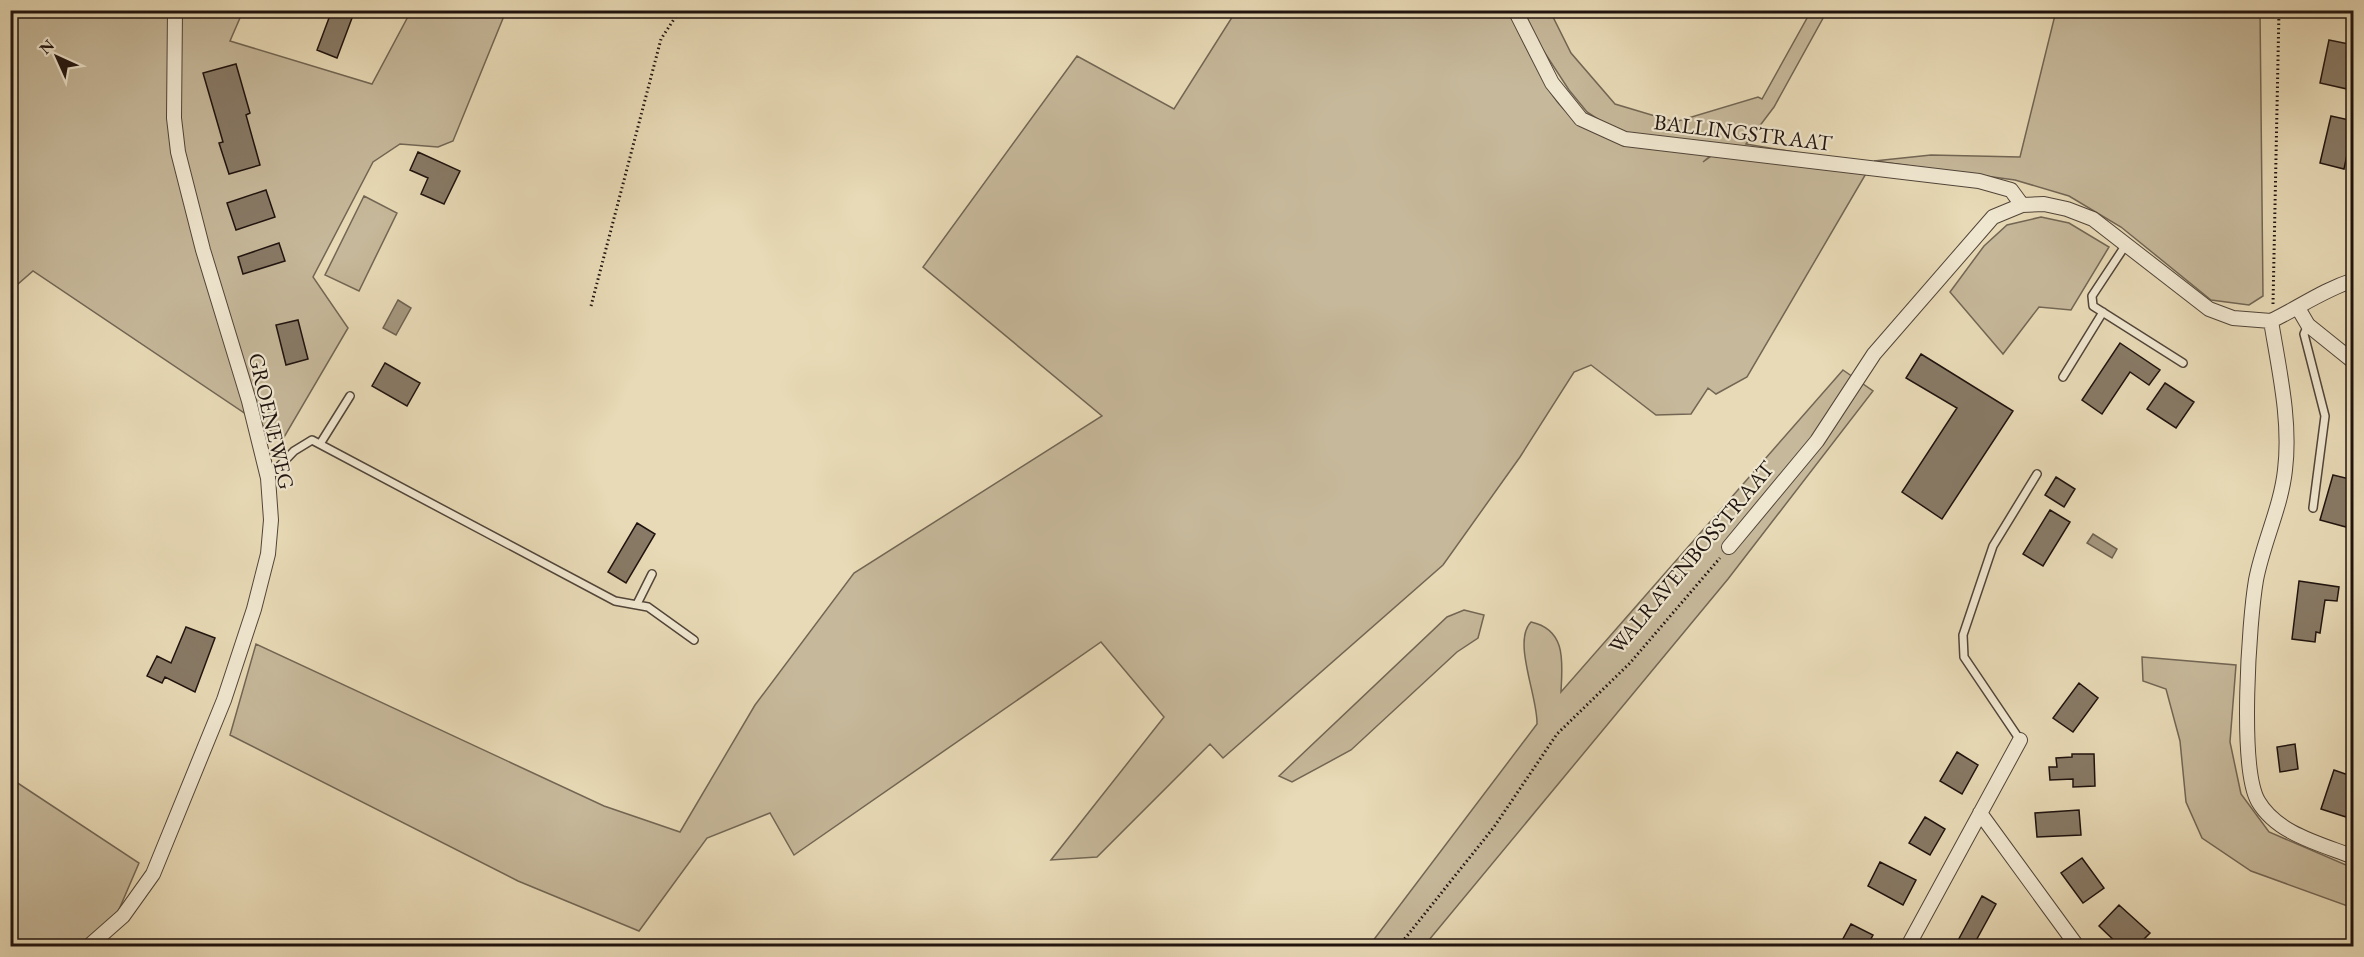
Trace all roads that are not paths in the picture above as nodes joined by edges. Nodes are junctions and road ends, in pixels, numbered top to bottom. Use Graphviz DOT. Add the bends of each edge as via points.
graph roads {
  1 [pos="175,10"];
  2 [pos="1515,10"];
  3 [pos="2022,204"];
  4 [pos="2125,246"];
  5 [pos="2354,280"];
  6 [pos="2298,308"];
  7 [pos="2103,312"];
  8 [pos="2271,321"];
  9 [pos="2308,325"];
  10 [pos="2354,362"];
  11 [pos="2183,363"];
  12 [pos="2063,377"];
  13 [pos="350,396"];
  14 [pos="320,444"];
  15 [pos="2037,474"];
  16 [pos="268,478"];
  17 [pos="2313,508"];
  18 [pos="1729,547"];
  19 [pos="652,574"];
  20 [pos="637,604"];
  21 [pos="694,640"];
  22 [pos="2020,740"];
  23 [pos="1980,813"];
  24 [pos="2354,857"];
  25 [pos="89,946"];
  26 [pos="1908,946"];
  27 [pos="2077,946"];
  1 -- 16 [label="street, GROENEWEG" via="174,118 178,152"];
  2 -- 3 [label="street, BALLINGSTRAAT" via="1552,83 1581,119 1624,140 1979,181 2011,190"];
  3 -- 4 [label="street" via="2044,204 2092,219"];
  3 -- 18 [label="street, WALRAVENBOSSTRAAT" via="1993,217 1874,354 1816,441"];
  4 -- 7 [label="lane" via="2092,296 2094,306"];
  4 -- 8 [label="street" via="2209,309 2233,318"];
  5 -- 6 [label="street" via="2325,289"];
  6 -- 8 [label="street"];
  6 -- 9 [label="street"];
  7 -- 11 [label="lane"];
  7 -- 12 [label="lane"];
  8 -- 24 [label="street" via="2284,406 2285,471 2256,580 2248,673 2248,763 2258,800 2284,829"];
  9 -- 10 [label="street"];
  9 -- 17 [label="lane" via="2304,334 2325,416"];
  13 -- 14 [label="lane"];
  14 -- 16 [label="lane" via="312,440 294,451"];
  14 -- 20 [label="lane" via="615,601"];
  15 -- 22 [label="lane" via="1993,546 1963,635 1964,657"];
  16 -- 25 [label="street, GROENEWEG" via="268,554 224,700 153,874 123,916"];
  19 -- 20 [label="lane"];
  20 -- 21 [label="lane" via="648,606"];
  22 -- 23 [label="street"];
  23 -- 26 [label="street"];
  23 -- 27 [label="street"];
}
